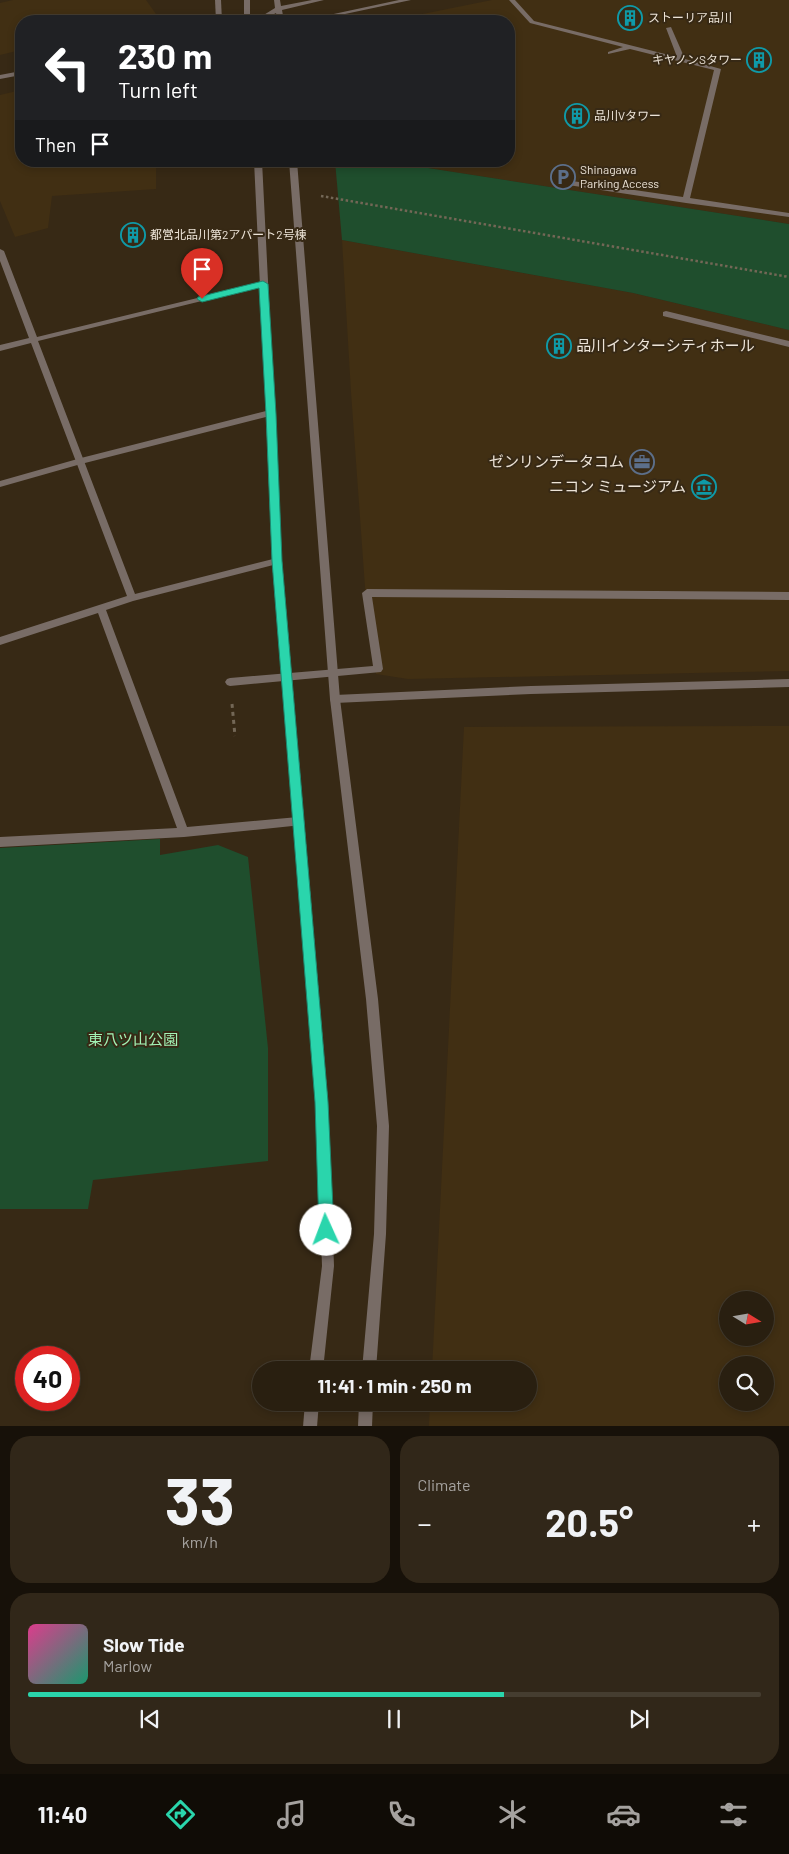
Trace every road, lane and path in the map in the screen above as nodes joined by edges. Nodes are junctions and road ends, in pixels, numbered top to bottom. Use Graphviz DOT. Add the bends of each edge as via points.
graph roads {
  1 [pos="218,0"];
  2 [pos="247,0"];
  3 [pos="277,0"];
  4 [pos="321,0"];
  5 [pos="408,0"];
  6 [pos="512,0"];
  7 [pos="278,9"];
  8 [pos="219,15"];
  9 [pos="247,15"];
  10 [pos="268,15"];
  11 [pos="280,15"];
  12 [pos="334,15"];
  13 [pos="669,28"];
  14 [pos="629,47"];
  15 [pos="610,53"];
  16 [pos="682,60"];
  17 [pos="15,74"];
  18 [pos="0,77"];
  19 [pos="258,167"];
  20 [pos="294,167"];
  21 [pos="558,181"];
  22 [pos="321,196"];
  23 [pos="686,200"];
  24 [pos="789,216"];
  25 [pos="0,251"];
  26 [pos="789,277"];
  27 [pos="263,284"];
  28 [pos="666,314"];
  29 [pos="33,339"];
  30 [pos="789,344"];
  31 [pos="0,348"];
  32 [pos="271,414"];
  33 [pos="81,461"];
  34 [pos="0,484"];
  35 [pos="277,561"];
  36 [pos="789,596"];
  37 [pos="132,598"];
  38 [pos="101,609"];
  39 [pos="0,641"];
  40 [pos="230,682"];
  41 [pos="789,683"];
  42 [pos="335,699"];
  43 [pos="235,736"];
  44 [pos="298,822"];
  45 [pos="184,832"];
  46 [pos="0,842"];
  47 [pos="317,1361"];
  48 [pos="370,1361"];
  49 [pos="311,1411"];
  50 [pos="366,1411"];
  51 [pos="310,1426"];
  52 [pos="365,1426"];
  1 -- 8 [label="street"];
  2 -- 9 [label="street"];
  3 -- 7 [label="street"];
  4 -- 7 [label="street"];
  5 -- 12 [label="street"];
  6 -- 14 [label="street" via="532,22"];
  7 -- 10 [label="street"];
  7 -- 11 [label="street"];
  13 -- 16 [label="street"];
  14 -- 15 [label="street"];
  14 -- 16 [label="street"];
  16 -- 23 [label="street" via="718,69"];
  17 -- 18 [label="street"];
  19 -- 27 [label="street"];
  20 -- 42 [label="street"];
  21 -- 23 [label="street"];
  22 -- 26 [label="path"];
  23 -- 24 [label="street"];
  25 -- 29 [label="street"];
  27 -- 29 [label="street"];
  27 -- 32 [label="street"];
  28 -- 30 [label="street"];
  29 -- 31 [label="street"];
  29 -- 33 [label="street"];
  32 -- 33 [label="street"];
  32 -- 35 [label="street"];
  33 -- 34 [label="street"];
  33 -- 37 [label="street"];
  35 -- 37 [label="street"];
  35 -- 44 [label="street"];
  36 -- 40 [label="street" via="367,593 378,669"];
  37 -- 38 [label="street"];
  38 -- 39 [label="street"];
  38 -- 45 [label="street"];
  40 -- 43 [label="path"];
  41 -- 42 [label="street"];
  42 -- 48 [label="street" via="372,999 383,1126 380,1234"];
  44 -- 45 [label="street"];
  44 -- 47 [label="street" via="322,1102 328,1266"];
  45 -- 46 [label="street"];
  49 -- 51 [label="street"];
  50 -- 52 [label="street"];
}
